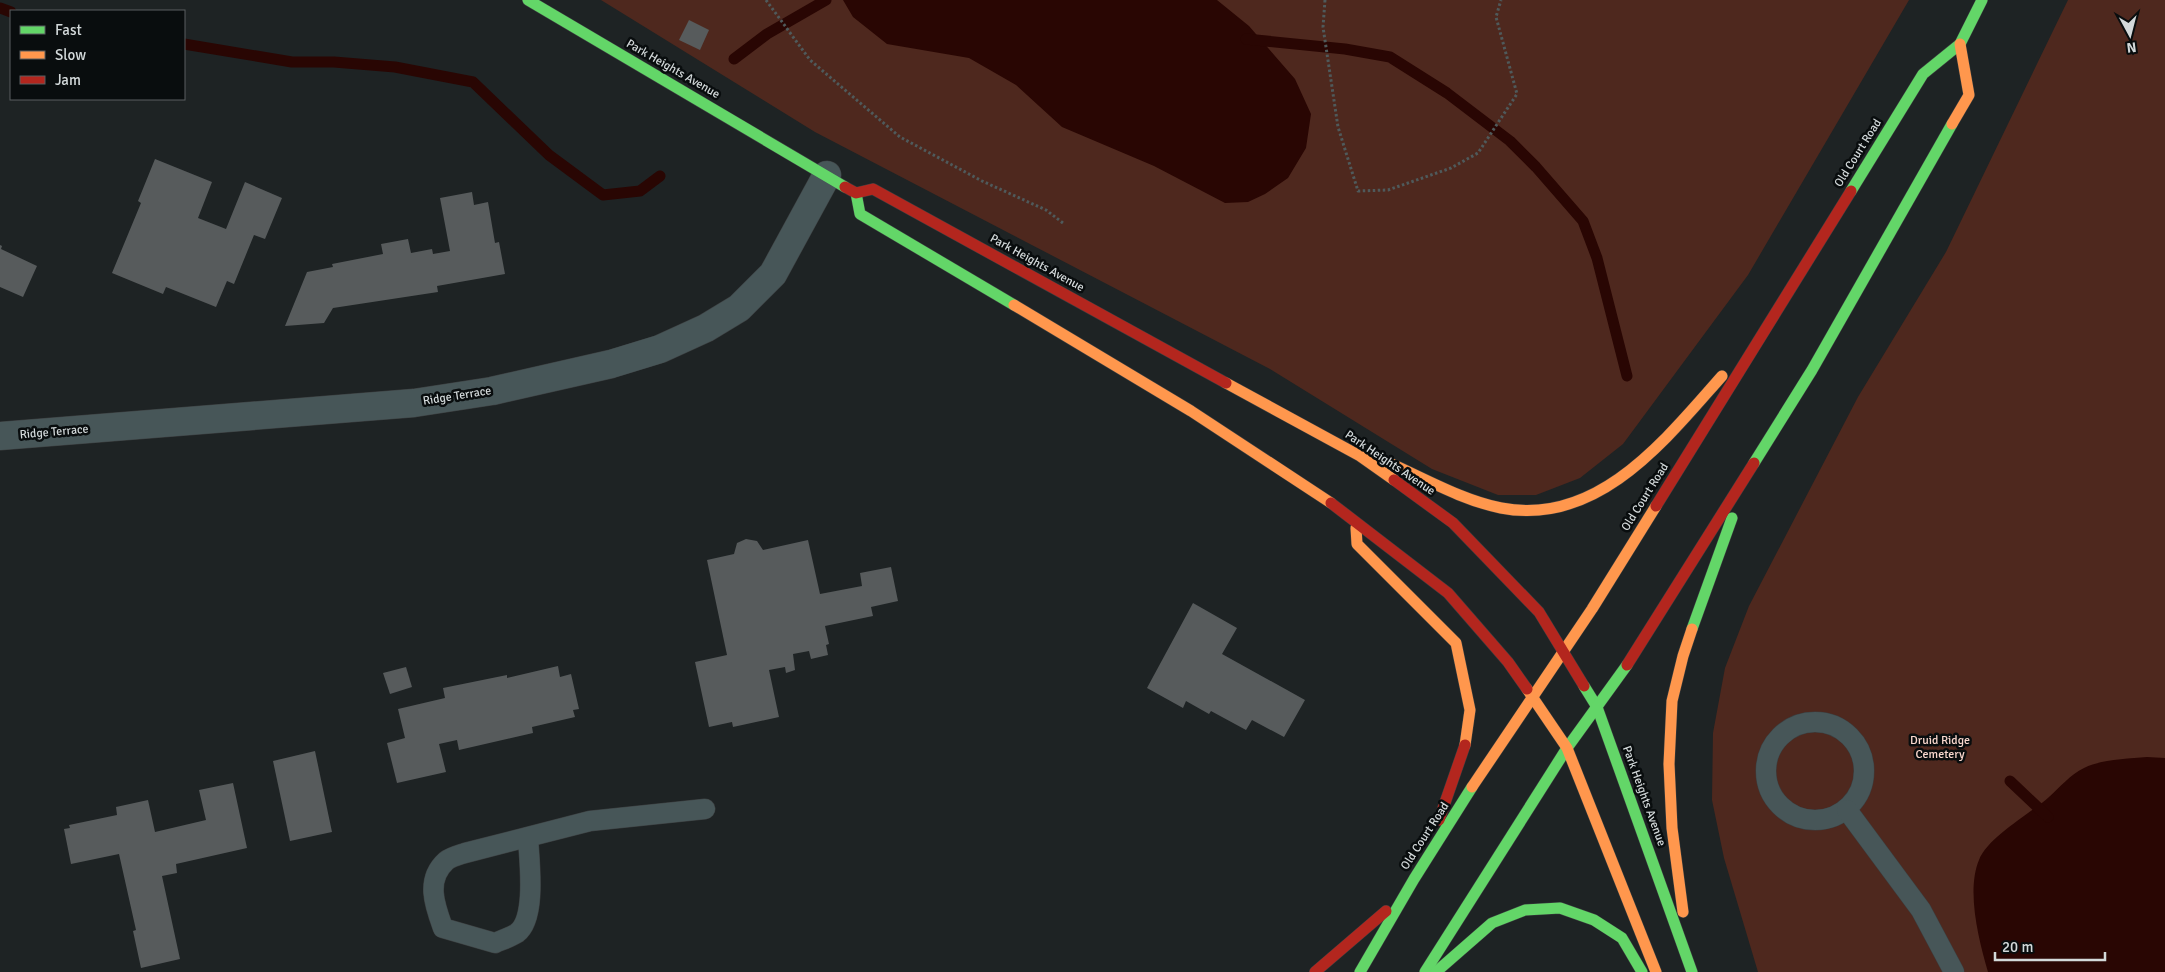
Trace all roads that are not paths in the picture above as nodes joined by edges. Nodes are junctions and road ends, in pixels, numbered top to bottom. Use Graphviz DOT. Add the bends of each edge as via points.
graph roads {
  1 [pos="528,0"];
  2 [pos="1982,0"];
  3 [pos="1960,44"];
  4 [pos="827,175"];
  5 [pos="856,192"];
  6 [pos="1754,348"];
  7 [pos="0,436"];
  8 [pos="1360,456"];
  9 [pos="1750,469"];
  10 [pos="1355,521"];
  11 [pos="1563,652"];
  12 [pos="1532,695"];
  13 [pos="1597,707"];
  14 [pos="1567,748"];
  15 [pos="705,809"];
  16 [pos="1846,810"];
  17 [pos="528,837"];
  18 [pos="1430,853"];
  19 [pos="1394,908"];
  20 [pos="1692,971"];
  21 [pos="1315,972"];
  22 [pos="1360,972"];
  23 [pos="1425,972"];
  24 [pos="1436,972"];
  25 [pos="1642,972"];
  26 [pos="1656,972"];
  27 [pos="1954,972"];
  1 -- 4 [label="main road, Park Heights Avenue"];
  2 -- 3 [label="main road, Old Court Road"];
  3 -- 6 [label="main road, Old Court Road" via="1923,74"];
  3 -- 9 [label="main road" via="1969,95 1817,361"];
  4 -- 5 [label="main road, Park Heights Avenue"];
  4 -- 7 [label="street, Ridge Terrace" via="773,274 739,308 706,328 660,349 492,392 414,403"];
  5 -- 8 [label="main road, Park Heights Avenue" via="873,189"];
  5 -- 10 [label="main road" via="860,214 1191,411"];
  6 -- 8 [label="main road" via="1745,350 1643,463 1602,492 1570,505 1534,510 1496,506 1376,458"];
  6 -- 11 [label="main road, Old Court Road"];
  8 -- 11 [label="main road, Park Heights Avenue" via="1453,523 1539,612"];
  9 -- 13 [label="main road"];
  9 -- 20 [label="main road" via="1684,656 1672,701 1668,764 1672,828"];
  10 -- 12 [label="main road" via="1448,593"];
  10 -- 18 [label="main road" via="1358,544 1456,643 1470,710 1464,745"];
  11 -- 12 [label="main road, Old Court Road"];
  11 -- 13 [label="main road, Park Heights Avenue"];
  12 -- 14 [label="main road"];
  12 -- 18 [label="main road, Old Court Road"];
  13 -- 14 [label="main road"];
  13 -- 20 [label="main road, Park Heights Avenue"];
  14 -- 23 [label="main road"];
  14 -- 26 [label="main road"];
  15 -- 17 [label="lane" via="590,821"];
  16 -- 16 [label="lane" via="1827,820 1805,820 1784,810 1770,794 1765,772 1770,750 1784,733 1803,723 1825,723 1846,732 1859,750 1865,771 1860,792"];
  16 -- 27 [label="lane" via="1921,910"];
  17 -- 17 [label="lane" via="465,853 447,861 434,881 434,904 443,928 496,944 518,932 526,916 531,888"];
  18 -- 19 [label="main road, Old Court Road"];
  19 -- 21 [label="main road"];
  19 -- 22 [label="main road, Old Court Road"];
  24 -- 25 [label="main road" via="1492,923 1525,910 1560,908 1594,920 1622,938"];
}
